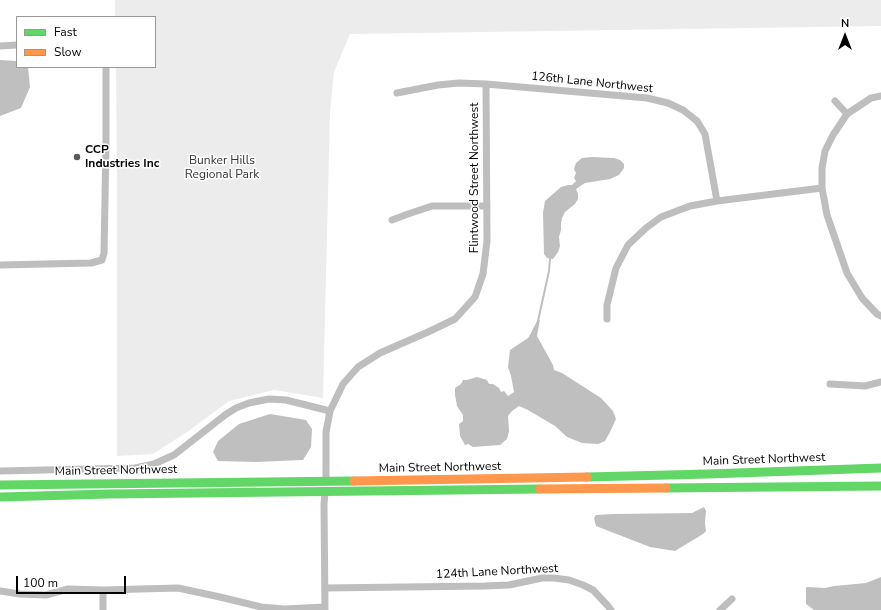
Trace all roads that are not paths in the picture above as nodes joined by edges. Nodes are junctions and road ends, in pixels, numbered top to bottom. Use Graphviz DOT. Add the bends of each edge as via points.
graph roads {
  1 [pos="16,45"];
  2 [pos="0,46"];
  3 [pos="106,68"];
  4 [pos="486,84"];
  5 [pos="397,93"];
  6 [pos="881,96"];
  7 [pos="835,101"];
  8 [pos="847,114"];
  9 [pos="822,188"];
  10 [pos="717,201"];
  11 [pos="487,206"];
  12 [pos="392,220"];
  13 [pos="0,265"];
  14 [pos="881,316"];
  15 [pos="607,320"];
  16 [pos="881,382"];
  17 [pos="830,384"];
  18 [pos="330,411"];
  19 [pos="881,468"];
  20 [pos="0,471"];
  21 [pos="326,481"];
  22 [pos="0,484"];
  23 [pos="881,486"];
  24 [pos="326,493"];
  25 [pos="0,497"];
  26 [pos="325,588"];
  27 [pos="103,590"];
  28 [pos="0,591"];
  29 [pos="732,599"];
  30 [pos="325,609"];
  31 [pos="103,610"];
  32 [pos="611,610"];
  33 [pos="720,610"];
  1 -- 2 [label="street"];
  3 -- 13 [label="street" via="102,260 91,264"];
  4 -- 5 [label="street, 126th Lane Northwest" via="438,85"];
  4 -- 10 [label="street, 126th Lane Northwest" via="647,98 683,110 696,121 705,134"];
  4 -- 11 [label="street, Flintwood Street Northwest"];
  6 -- 8 [label="street" via="871,98"];
  7 -- 8 [label="street"];
  8 -- 9 [label="street" via="825,151"];
  9 -- 10 [label="street"];
  9 -- 14 [label="street" via="827,215 847,273 862,298"];
  10 -- 15 [label="street" via="690,206 660,217 628,245 616,268 607,305"];
  11 -- 12 [label="street" via="432,206"];
  11 -- 18 [label="street, Flintwood Street Northwest" via="483,274 476,297 455,319 380,353 358,367 343,384"];
  16 -- 17 [label="street" via="865,386"];
  18 -- 20 [label="street" via="286,400 269,399 236,408 174,455 154,464 135,468"];
  18 -- 21 [label="street, Flintwood Street Northwest" via="326,432"];
  19 -- 21 [label="main road, Main Street Northwest"];
  21 -- 22 [label="main road, Main Street Northwest"];
  23 -- 24 [label="main road, Main Street Northwest"];
  24 -- 25 [label="main road, Main Street Northwest"];
  24 -- 26 [label="street"];
  26 -- 30 [label="street"];
  26 -- 32 [label="street, 124th Lane Northwest" via="509,585 554,578 570,580 593,590"];
  27 -- 28 [label="street" via="68,589 46,595"];
  27 -- 30 [label="street" via="178,588 261,607"];
  27 -- 31 [label="street"];
  29 -- 33 [label="street"];
}
